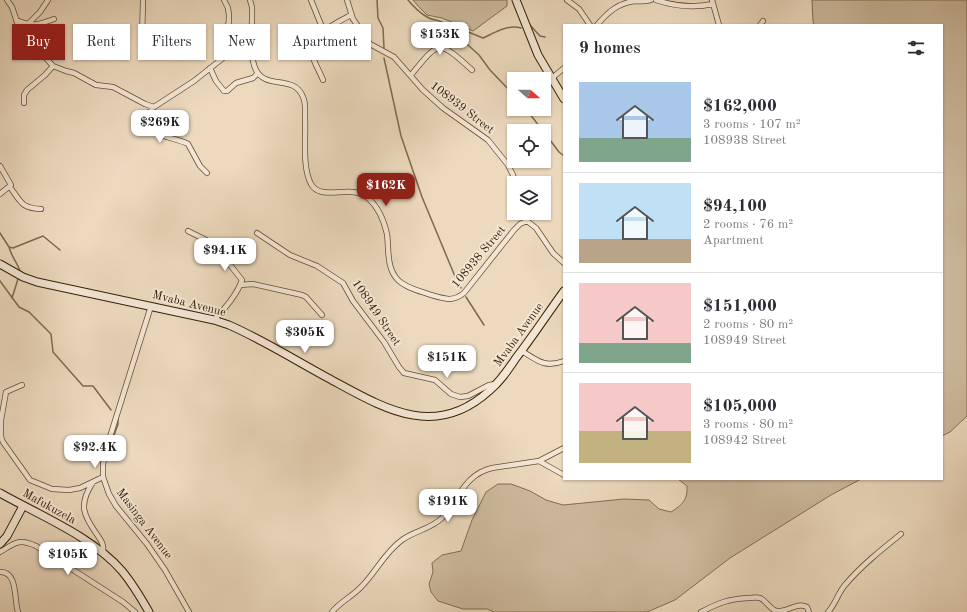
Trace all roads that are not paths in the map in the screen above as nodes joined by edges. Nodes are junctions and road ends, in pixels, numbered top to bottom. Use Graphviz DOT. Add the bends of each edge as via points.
graph roads {
  1 [pos="7,0"];
  2 [pos="48,0"];
  3 [pos="143,0"];
  4 [pos="224,0"];
  5 [pos="250,0"];
  6 [pos="312,0"];
  7 [pos="347,0"];
  8 [pos="516,0"];
  9 [pos="567,0"];
  10 [pos="651,0"];
  11 [pos="656,0"];
  12 [pos="712,2"];
  13 [pos="351,15"];
  14 [pos="54,19"];
  15 [pos="16,20"];
  16 [pos="28,24"];
  17 [pos="40,24"];
  18 [pos="142,24"];
  19 [pos="228,24"];
  20 [pos="321,24"];
  21 [pos="337,24"];
  22 [pos="589,24"];
  23 [pos="598,24"];
  24 [pos="719,24"];
  25 [pos="221,60"];
  26 [pos="314,60"];
  27 [pos="53,66"];
  28 [pos="210,68"];
  29 [pos="563,69"];
  30 [pos="472,70"];
  31 [pos="547,72"];
  32 [pos="258,73"];
  33 [pos="411,76"];
  34 [pos="551,79"];
  35 [pos="323,80"];
  36 [pos="563,97"];
  37 [pos="24,103"];
  38 [pos="154,106"];
  39 [pos="0,166"];
  40 [pos="207,173"];
  41 [pos="513,176"];
  42 [pos="10,187"];
  43 [pos="0,194"];
  44 [pos="41,209"];
  45 [pos="527,221"];
  46 [pos="188,230"];
  47 [pos="256,233"];
  48 [pos="563,261"];
  49 [pos="0,264"];
  50 [pos="240,285"];
  51 [pos="563,292"];
  52 [pos="151,306"];
  53 [pos="322,315"];
  54 [pos="214,320"];
  55 [pos="522,351"];
  56 [pos="563,361"];
  57 [pos="496,384"];
  58 [pos="22,385"];
  59 [pos="563,449"];
  60 [pos="539,461"];
  61 [pos="563,474"];
  62 [pos="103,477"];
  63 [pos="93,482"];
  64 [pos="0,493"];
  65 [pos="23,506"];
  66 [pos="901,534"];
  67 [pos="0,544"];
  68 [pos="0,552"];
  69 [pos="103,553"];
  70 [pos="0,572"];
  71 [pos="18,612"];
  72 [pos="135,612"];
  73 [pos="149,612"];
  74 [pos="189,612"];
  75 [pos="332,612"];
  76 [pos="701,612"];
  77 [pos="809,612"];
  78 [pos="830,612"];
  1 -- 15 [label="street"];
  2 -- 16 [label="street"];
  3 -- 18 [label="street"];
  4 -- 19 [label="street" via="228,8"];
  5 -- 32 [label="street" via="254,64"];
  6 -- 20 [label="street"];
  7 -- 13 [label="street, 108939 Street"];
  8 -- 31 [label="street" via="533,44"];
  9 -- 22 [label="street" via="579,9"];
  10 -- 23 [label="street" via="627,2 618,6"];
  11 -- 12 [label="street" via="667,4 701,6"];
  12 -- 24 [label="street"];
  13 -- 21 [label="street"];
  13 -- 33 [label="street, 108939 Street" via="370,44 394,57"];
  14 -- 17 [label="street"];
  15 -- 16 [label="street"];
  15 -- 27 [label="street" via="19,28"];
  25 -- 28 [label="street"];
  26 -- 35 [label="street"];
  27 -- 37 [label="street" via="27,90"];
  27 -- 38 [label="street" via="74,73 96,85 113,87"];
  28 -- 32 [label="street" via="216,81 227,91"];
  28 -- 38 [label="street"];
  29 -- 34 [label="street"];
  30 -- 33 [label="street" via="449,50 439,48 427,56"];
  32 -- 45 [label="street, 108938 Street" via="268,80 290,84 302,93 307,168 312,184 319,191 353,191 369,199 381,215 387,234 392,270 396,279 402,283 436,297 448,300 456,298 464,293 514,230"];
  33 -- 41 [label="street, 108939 Street" via="443,108 491,143 510,168"];
  34 -- 36 [label="street"];
  38 -- 40 [label="street" via="146,116 148,128 158,135 188,144 200,166"];
  39 -- 42 [label="street" via="12,185"];
  42 -- 43 [label="street"];
  42 -- 44 [label="street" via="23,205"];
  45 -- 48 [label="street" via="536,228"];
  46 -- 50 [label="street" via="215,246 242,280"];
  47 -- 57 [label="street, 108949 Street" via="290,255 317,266 343,283 404,373 435,380 451,394 460,397"];
  49 -- 52 [label="street, Mvaba Avenue" via="37,282"];
  50 -- 53 [label="street" via="253,284 302,294"];
  50 -- 54 [label="street" via="225,310"];
  51 -- 55 [label="street, Mvaba Avenue"];
  52 -- 54 [label="street, Mvaba Avenue"];
  52 -- 62 [label="street, Masinga Avenue" via="109,440 103,464"];
  54 -- 57 [label="street, Mvaba Avenue" via="238,329 377,404 403,414 432,417 454,412 483,397"];
  55 -- 56 [label="street" via="547,365"];
  55 -- 57 [label="street, Mvaba Avenue"];
  58 -- 63 [label="street" via="6,392 0,429 3,442 25,474 34,482 57,490 73,490"];
  59 -- 60 [label="street"];
  60 -- 61 [label="street"];
  60 -- 75 [label="street" via="492,468 476,475 463,487 440,520 395,545 362,587"];
  62 -- 63 [label="street"];
  62 -- 74 [label="street, Masinga Avenue" via="116,506 165,570"];
  63 -- 69 [label="street" via="83,510 102,542"];
  64 -- 65 [label="street, Mafukuzela"];
  65 -- 67 [label="street"];
  65 -- 69 [label="street, Mafukuzela"];
  66 -- 78 [label="street" via="852,577 839,593"];
  68 -- 72 [label="street" via="18,542 28,542"];
  69 -- 73 [label="street, Mafukuzela" via="122,570"];
  70 -- 71 [label="street" via="7,573 13,581"];
  76 -- 77 [label="street" via="721,602 757,597 774,610 800,605 807,607"];
}
